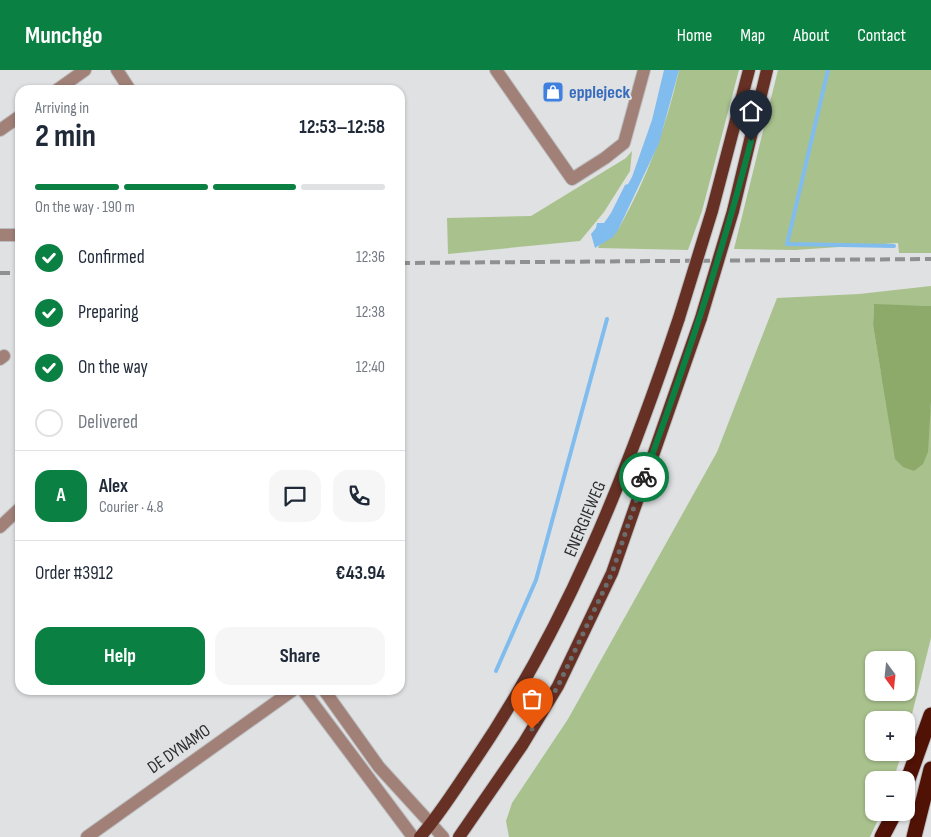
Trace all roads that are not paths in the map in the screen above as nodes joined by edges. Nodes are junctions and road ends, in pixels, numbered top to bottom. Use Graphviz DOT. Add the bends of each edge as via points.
graph roads {
  1 [pos="85,70"];
  2 [pos="117,70"];
  3 [pos="496,70"];
  4 [pos="644,70"];
  5 [pos="750,70"];
  6 [pos="767,70"];
  7 [pos="64,85"];
  8 [pos="127,85"];
  9 [pos="15,120"];
  10 [pos="0,130"];
  11 [pos="0,235"];
  12 [pos="15,235"];
  13 [pos="15,513"];
  14 [pos="0,528"];
  15 [pos="286,695"];
  16 [pos="307,695"];
  17 [pos="328,695"];
  18 [pos="931,715"];
  19 [pos="931,769"];
  20 [pos="911,771"];
  21 [pos="890,821"];
  22 [pos="430,826"];
  23 [pos="86,837"];
  24 [pos="413,837"];
  25 [pos="420,837"];
  26 [pos="443,837"];
  27 [pos="459,837"];
  28 [pos="882,837"];
  29 [pos="914,837"];
  1 -- 7 [label="street"];
  2 -- 8 [label="street"];
  3 -- 4 [label="street" via="572,179 624,143"];
  5 -- 22 [label="main road, ENERGIEWEG, bridge" via="679,318 649,406 586,563 546,643 498,726"];
  6 -- 27 [label="main road, bridge" via="733,211 701,318 612,573 558,686 523,744"];
  9 -- 10 [label="street"];
  11 -- 12 [label="street"];
  13 -- 14 [label="street"];
  15 -- 23 [label="street, DE DYNAMO"];
  16 -- 24 [label="street"];
  17 -- 22 [label="street" via="379,767"];
  18 -- 20 [label="highway"];
  19 -- 29 [label="highway"];
  21 -- 28 [label="highway"];
  22 -- 25 [label="main road, ENERGIEWEG"];
  22 -- 26 [label="street"];
}
